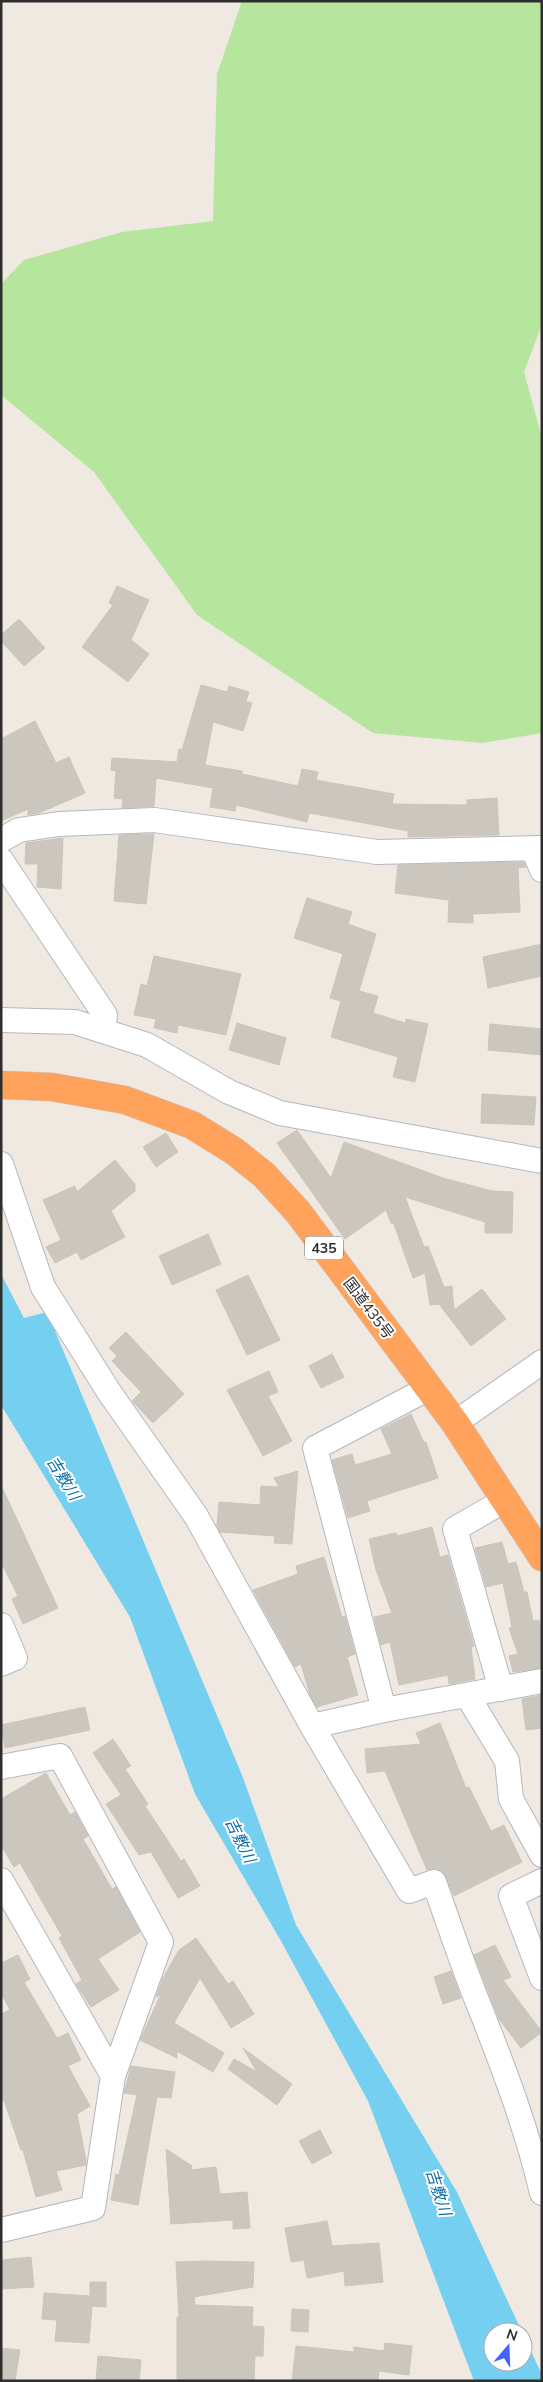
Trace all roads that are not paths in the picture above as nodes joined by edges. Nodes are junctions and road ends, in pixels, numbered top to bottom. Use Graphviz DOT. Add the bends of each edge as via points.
graph roads {
  1 [pos="1,840"];
  2 [pos="539,856"];
  3 [pos="1,860"];
  4 [pos="1,1020"];
  5 [pos="103,1031"];
  6 [pos="1,1085"];
  7 [pos="542,1161"];
  8 [pos="1,1164"];
  9 [pos="542,1362"];
  10 [pos="429,1388"];
  11 [pos="455,1423"];
  12 [pos="505,1500"];
  13 [pos="542,1557"];
  14 [pos="1,1626"];
  15 [pos="1,1664"];
  16 [pos="542,1681"];
  17 [pos="501,1688"];
  18 [pos="467,1695"];
  19 [pos="384,1710"];
  20 [pos="312,1726"];
  21 [pos="1,1767"];
  22 [pos="542,1855"];
  23 [pos="1,1880"];
  24 [pos="542,1881"];
  25 [pos="542,1978"];
  26 [pos="113,2076"];
  27 [pos="542,2193"];
  28 [pos="1,2230"];
  1 -- 2 [label="street" via="19,830 59,824 154,820 377,852"];
  3 -- 5 [label="street" via="104,1015"];
  4 -- 5 [label="street" via="75,1022"];
  5 -- 7 [label="street" via="147,1045 193,1074 280,1113"];
  6 -- 10 [label="highway, 国道435号 / 435" via="52,1087 125,1100 192,1125 234,1151 264,1175 298,1212"];
  8 -- 20 [label="street" via="43,1286 109,1392 196,1516"];
  9 -- 11 [label="street"];
  10 -- 11 [label="highway, 国道435号 / 435"];
  10 -- 19 [label="street" via="315,1448"];
  11 -- 12 [label="highway, 国道435号 / 435"];
  12 -- 13 [label="highway, 国道435号 / 435"];
  12 -- 17 [label="street" via="455,1529"];
  14 -- 15 [label="street" via="16,1658"];
  16 -- 17 [label="street"];
  17 -- 18 [label="street"];
  18 -- 19 [label="street"];
  18 -- 22 [label="street" via="507,1761 511,1799"];
  19 -- 20 [label="street"];
  20 -- 27 [label="street" via="409,1891 434,1882 500,2055"];
  21 -- 26 [label="street" via="60,1756 161,1942"];
  23 -- 26 [label="street"];
  24 -- 25 [label="street" via="511,1896"];
  26 -- 28 [label="street" via="93,2208"];
}
